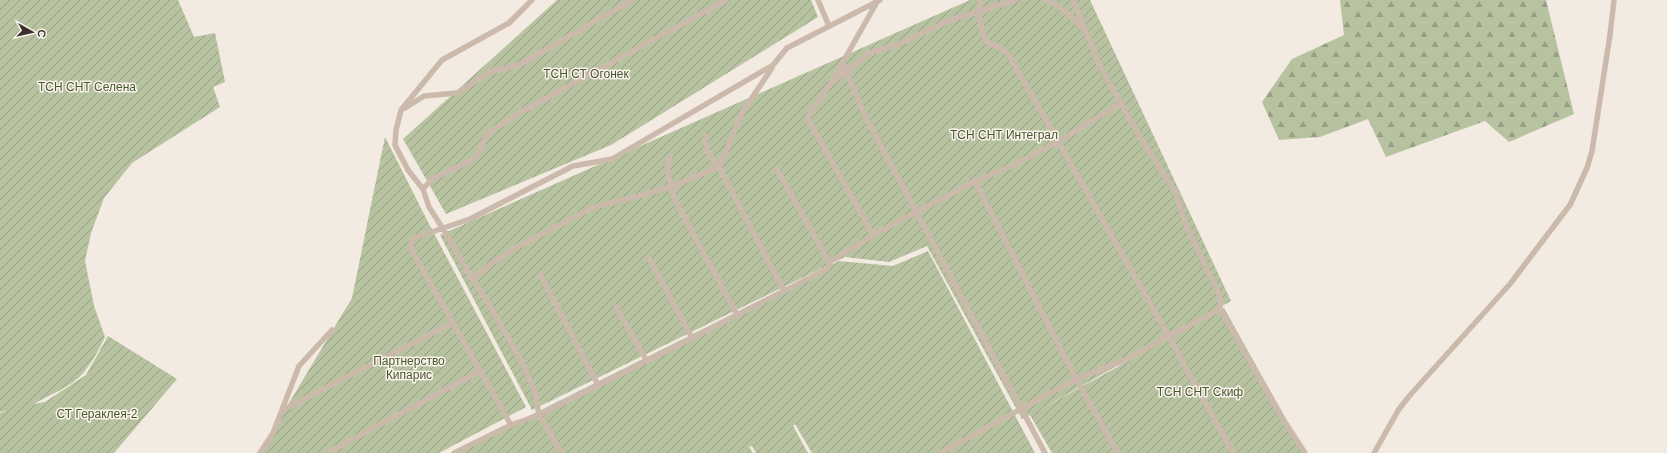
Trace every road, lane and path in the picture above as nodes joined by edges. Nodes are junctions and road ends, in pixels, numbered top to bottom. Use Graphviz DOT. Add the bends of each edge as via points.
graph roads {
  1 [pos="532,0"];
  2 [pos="632,0"];
  3 [pos="726,0"];
  4 [pos="818,0"];
  5 [pos="981,0"];
  6 [pos="1016,0"];
  7 [pos="1045,0"];
  8 [pos="1073,0"];
  9 [pos="1614,0"];
  10 [pos="878,1"];
  11 [pos="978,12"];
  12 [pos="829,26"];
  13 [pos="1086,31"];
  14 [pos="843,63"];
  15 [pos="773,65"];
  16 [pos="846,72"];
  17 [pos="831,83"];
  18 [pos="1122,103"];
  19 [pos="401,110"];
  20 [pos="706,136"];
  21 [pos="1059,141"];
  22 [pos="670,157"];
  23 [pos="719,167"];
  24 [pos="777,169"];
  25 [pos="975,182"];
  26 [pos="672,186"];
  27 [pos="423,189"];
  28 [pos="916,214"];
  29 [pos="442,228"];
  30 [pos="873,235"];
  31 [pos="648,258"];
  32 [pos="830,264"];
  33 [pos="540,274"];
  34 [pos="473,279"];
  35 [pos="784,291"];
  36 [pos="616,307"];
  37 [pos="1220,309"];
  38 [pos="738,315"];
  39 [pos="452,323"];
  40 [pos="332,330"];
  41 [pos="1169,337"];
  42 [pos="692,338"];
  43 [pos="647,361"];
  44 [pos="480,371"];
  45 [pos="1076,379"];
  46 [pos="598,386"];
  47 [pos="1022,409"];
  48 [pos="283,410"];
  49 [pos="539,414"];
  50 [pos="511,425"];
  51 [pos="260,453"];
  52 [pos="327,453"];
  53 [pos="454,453"];
  54 [pos="562,453"];
  55 [pos="940,453"];
  56 [pos="1045,453"];
  57 [pos="1118,453"];
  58 [pos="1233,453"];
  59 [pos="1305,453"];
  60 [pos="1374,453"];
  1 -- 19 [label="street" via="509,23 442,60"];
  2 -- 19 [label="street" via="519,65 490,72 456,93 424,96"];
  3 -- 27 [label="street" via="521,112 488,133 472,160 432,179"];
  4 -- 12 [label="street"];
  5 -- 11 [label="street"];
  6 -- 11 [label="street"];
  7 -- 13 [label="street" via="1065,10"];
  8 -- 13 [label="street"];
  9 -- 60 [label="street" via="1592,151 1570,205 1510,284 1411,394"];
  10 -- 12 [label="street"];
  10 -- 14 [label="street"];
  11 -- 16 [label="street" via="953,19 899,44 870,53"];
  11 -- 21 [label="street" via="987,42 1002,48 1009,55"];
  12 -- 15 [label="street" via="787,48"];
  13 -- 18 [label="street" via="1100,66"];
  14 -- 16 [label="street"];
  14 -- 17 [label="street"];
  15 -- 23 [label="street" via="743,111"];
  15 -- 29 [label="street" via="612,158 573,166 470,219"];
  16 -- 17 [label="street"];
  16 -- 28 [label="street" via="864,114"];
  17 -- 30 [label="street" via="810,113 809,122"];
  18 -- 21 [label="street"];
  18 -- 37 [label="street" via="1140,137 1176,193 1185,223 1220,296"];
  19 -- 27 [label="street" via="395,145 408,170"];
  20 -- 23 [label="street" via="705,146 710,158"];
  21 -- 25 [label="street"];
  21 -- 41 [label="street"];
  22 -- 26 [label="street" via="667,168"];
  23 -- 26 [label="street"];
  23 -- 35 [label="street"];
  24 -- 32 [label="street"];
  25 -- 28 [label="street"];
  25 -- 45 [label="street"];
  26 -- 34 [label="street" via="594,207 515,248"];
  26 -- 38 [label="street" via="674,198"];
  27 -- 29 [label="street" via="429,207"];
  28 -- 30 [label="street"];
  28 -- 47 [label="street"];
  29 -- 34 [label="street"];
  29 -- 39 [label="street" via="414,238 410,246"];
  30 -- 32 [label="street"];
  31 -- 42 [label="street"];
  32 -- 35 [label="street" via="827,269"];
  33 -- 46 [label="street"];
  34 -- 49 [label="street" via="521,360 535,392"];
  35 -- 38 [label="street"];
  36 -- 43 [label="street"];
  37 -- 41 [label="street"];
  37 -- 59 [label="street" via="1282,419"];
  38 -- 42 [label="street"];
  39 -- 44 [label="street"];
  39 -- 48 [label="street"];
  40 -- 48 [label="street" via="299,366"];
  41 -- 45 [label="street" via="1120,362"];
  41 -- 58 [label="street"];
  42 -- 43 [label="street"];
  43 -- 46 [label="street"];
  44 -- 50 [label="street"];
  44 -- 52 [label="street"];
  45 -- 47 [label="street"];
  45 -- 57 [label="street"];
  46 -- 49 [label="street"];
  47 -- 55 [label="street"];
  47 -- 56 [label="street"];
  48 -- 51 [label="street" via="274,433"];
  49 -- 50 [label="street"];
  49 -- 54 [label="street"];
  50 -- 53 [label="street"];
}
